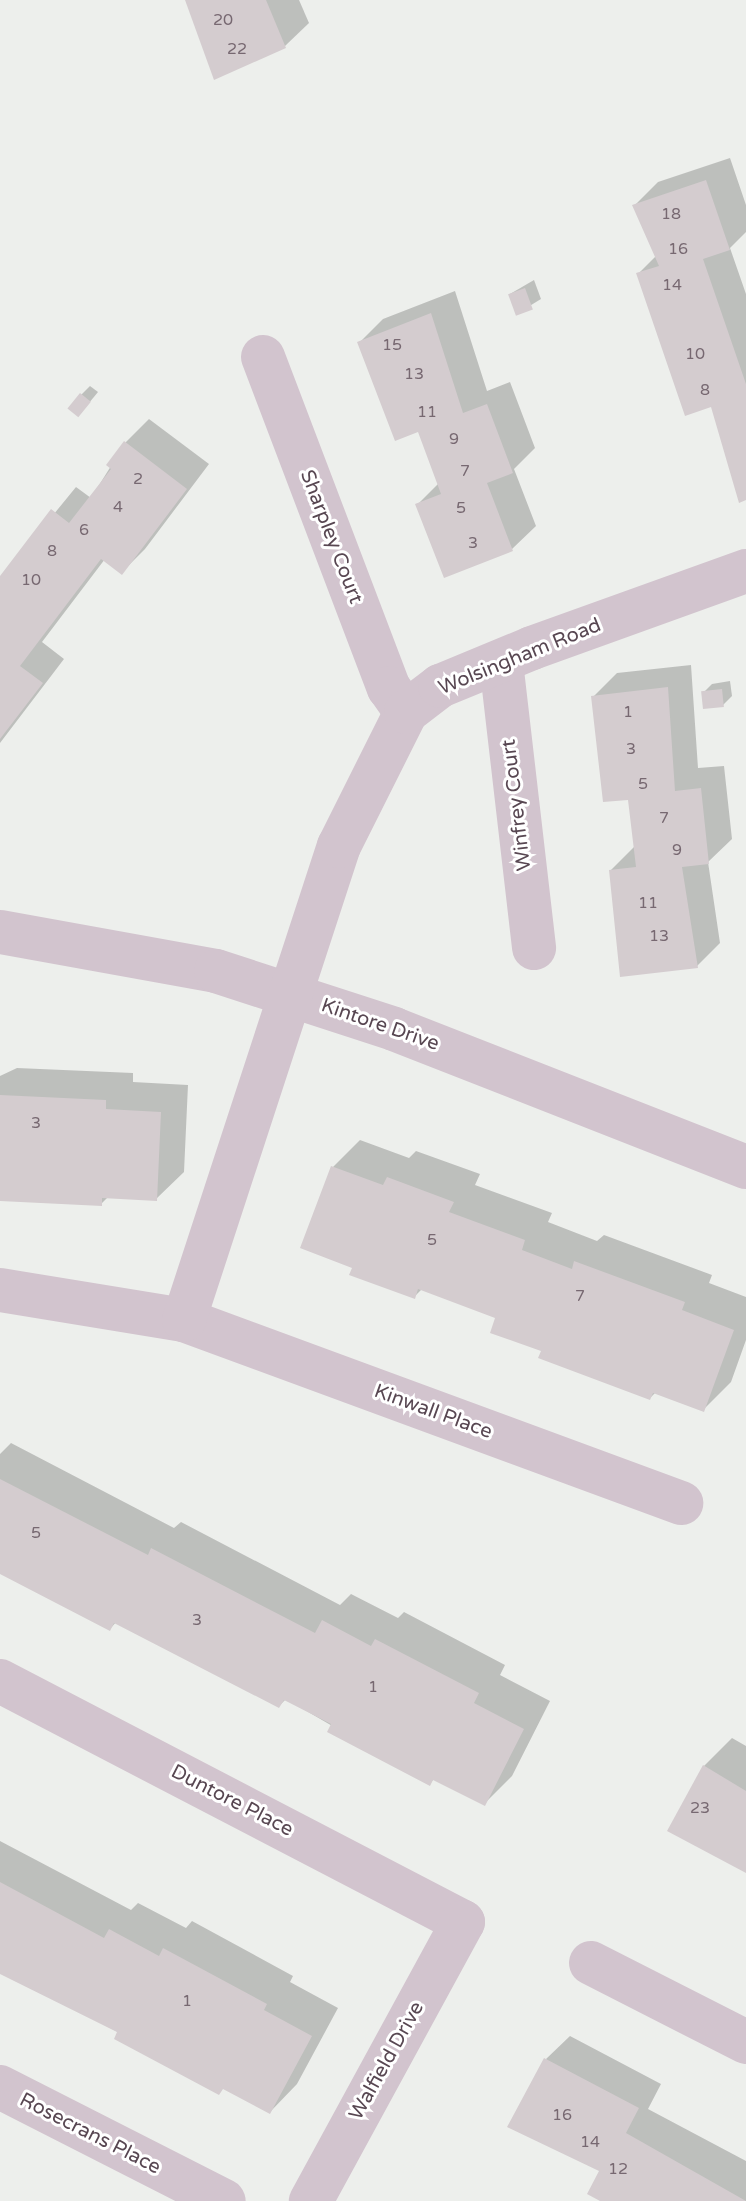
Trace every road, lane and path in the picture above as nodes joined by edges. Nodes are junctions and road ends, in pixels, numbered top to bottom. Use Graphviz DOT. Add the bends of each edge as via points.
graph roads {
  1 [pos="263,357"];
  2 [pos="746,571"];
  3 [pos="501,662"];
  4 [pos="406,712"];
  5 [pos="0,932"];
  6 [pos="534,948"];
  7 [pos="288,994"];
  8 [pos="746,1167"];
  9 [pos="0,1290"];
  10 [pos="184,1320"];
  11 [pos="681,1503"];
  12 [pos="0,1681"];
  13 [pos="463,1922"];
  14 [pos="591,1963"];
  15 [pos="746,2042"];
  16 [pos="0,2087"];
  17 [pos="224,2201"];
  18 [pos="311,2201"];
  1 -- 4 [label="street, Sharpley Court" via="389,688"];
  2 -- 3 [label="street, Wolsingham Road"];
  3 -- 4 [label="street, Wolsingham Road" via="440,686"];
  3 -- 6 [label="street, Winfrey Court"];
  4 -- 7 [label="street, Wolsingham Road" via="339,846"];
  5 -- 7 [label="street, Kintore Drive" via="201,968"];
  7 -- 8 [label="street, Kintore Drive" via="508,1072"];
  7 -- 10 [label="street"];
  9 -- 10 [label="street, Kinwall Place"];
  10 -- 11 [label="street, Kinwall Place"];
  12 -- 13 [label="street, Duntore Place"];
  13 -- 18 [label="street, Walfield Drive"];
  14 -- 15 [label="street"];
  16 -- 17 [label="street, Rosecrans Place"];
}
